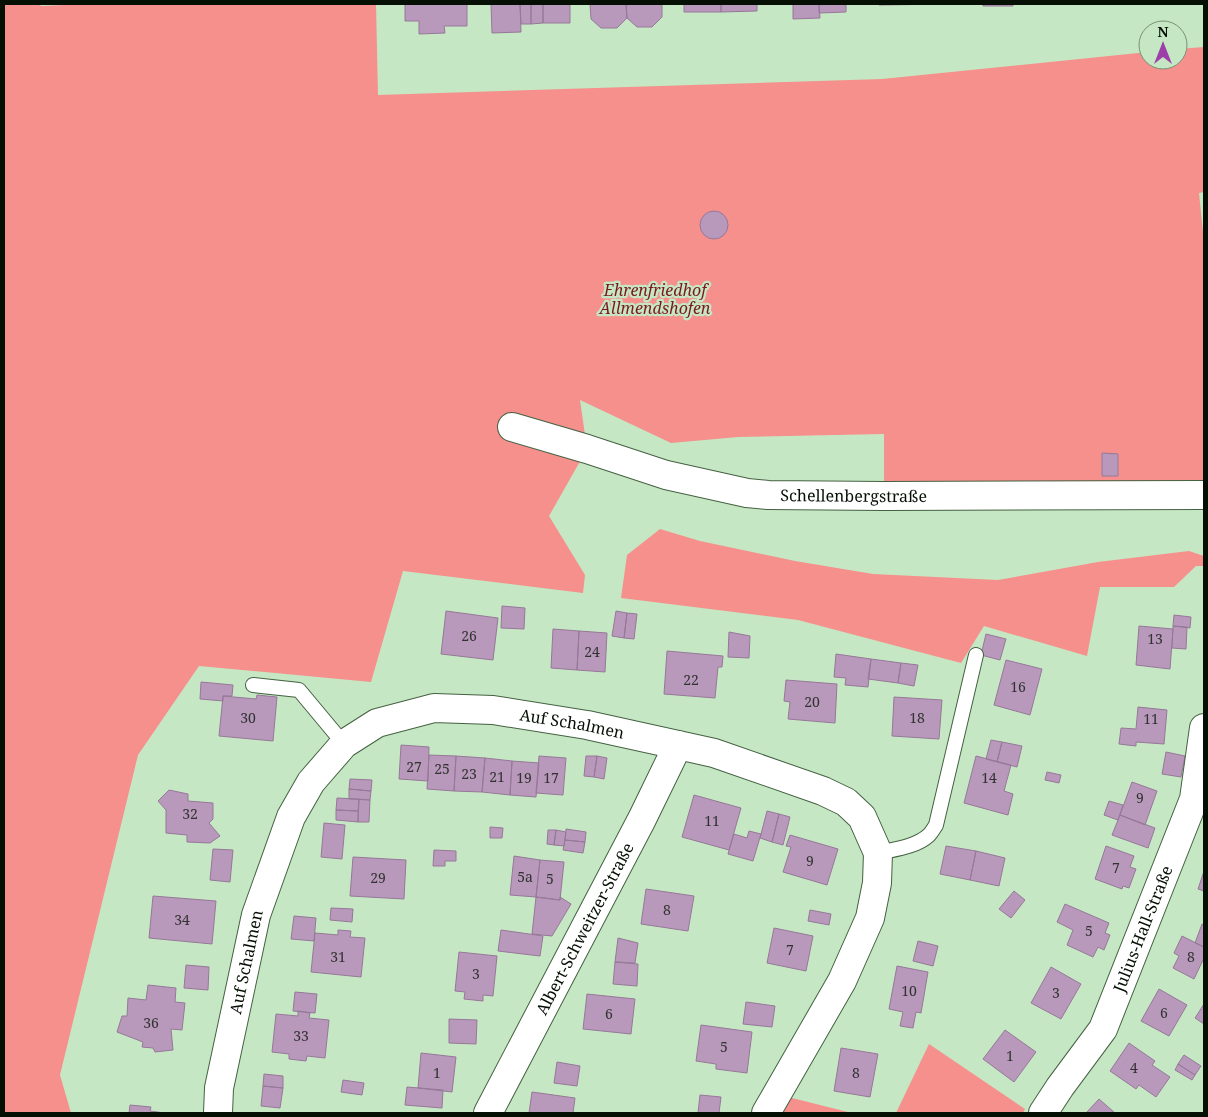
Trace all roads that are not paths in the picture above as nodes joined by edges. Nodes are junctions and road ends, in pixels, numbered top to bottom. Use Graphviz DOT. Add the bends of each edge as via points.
graph roads {
  1 [pos="512,427"];
  2 [pos="1204,495"];
  3 [pos="976,654"];
  4 [pos="253,685"];
  5 [pos="1204,728"];
  6 [pos="344,744"];
  7 [pos="678,745"];
  8 [pos="878,853"];
  9 [pos="218,1113"];
  10 [pos="488,1113"];
  11 [pos="766,1113"];
  12 [pos="1043,1113"];
  1 -- 2 [label="street, Schellenbergstraße" via="666,475 768,495"];
  3 -- 8 [label="lane" via="936,825 921,840"];
  4 -- 6 [label="lane" via="299,690"];
  5 -- 12 [label="street, Julius-Hall-Straße" via="1194,800 1103,1029"];
  6 -- 7 [label="street, Auf Schalmen" via="377,723 434,708 493,710 587,725"];
  6 -- 9 [label="street, Auf Schalmen" via="311,782 291,817 256,915 219,1088"];
  7 -- 8 [label="street, Auf Schalmen" via="714,753 823,790 846,802 862,817"];
  7 -- 10 [label="street, Albert-Schweitzer-Straße"];
  8 -- 11 [label="street, Auf Schalmen" via="877,883 870,918 842,981"];
}
